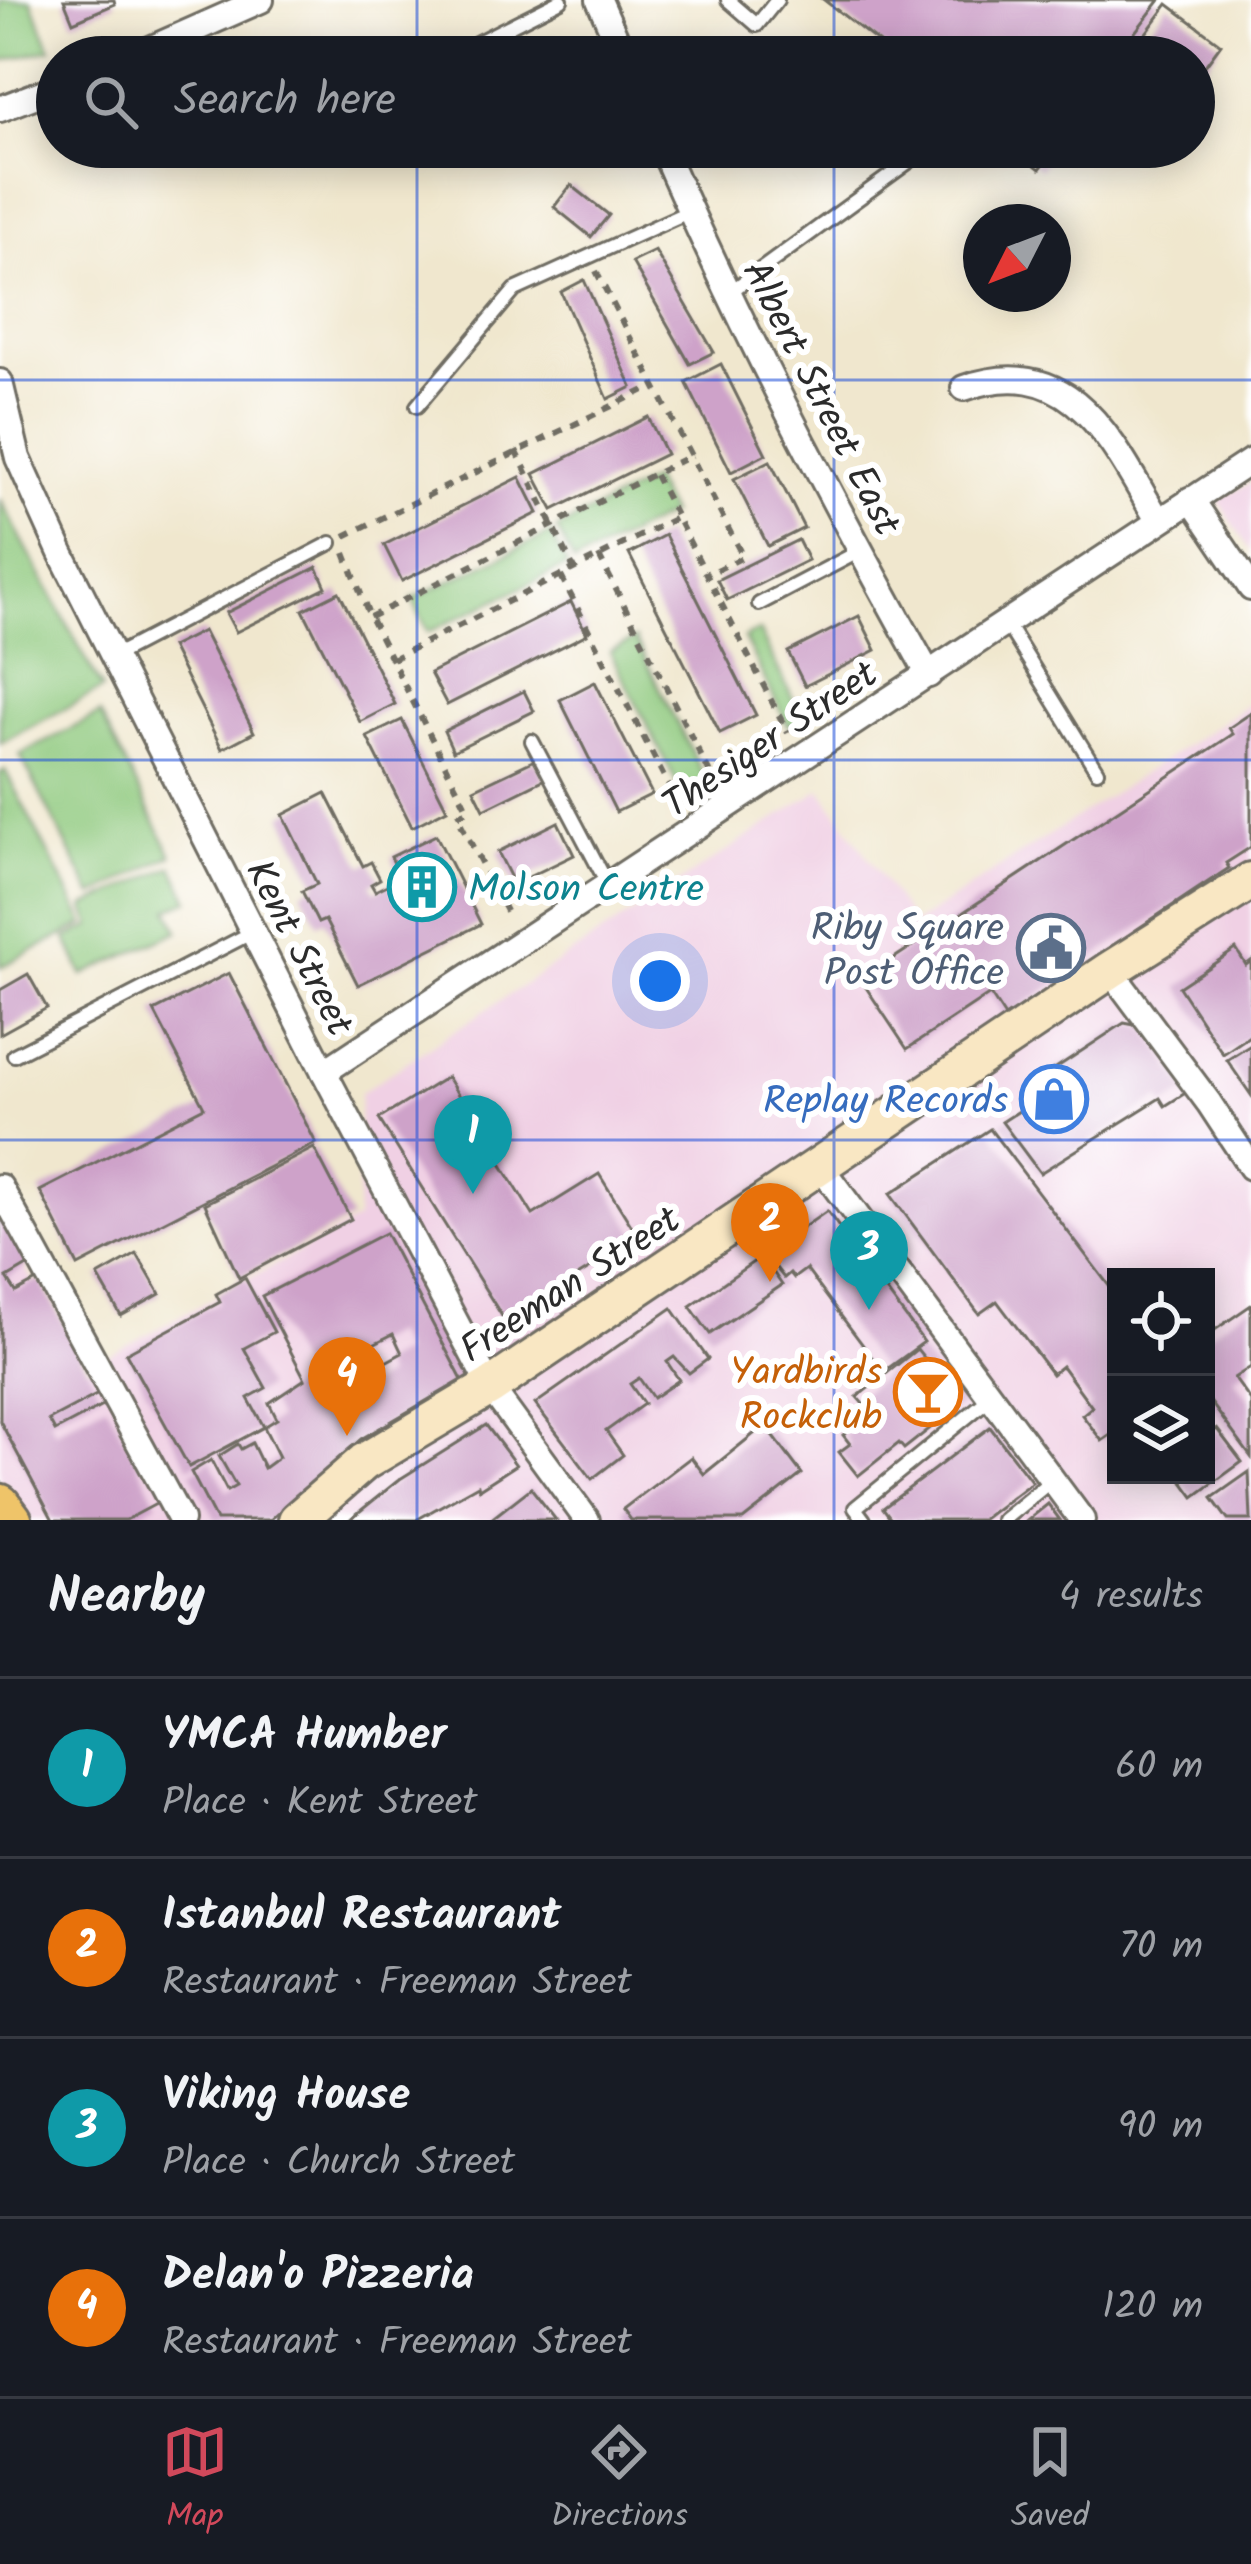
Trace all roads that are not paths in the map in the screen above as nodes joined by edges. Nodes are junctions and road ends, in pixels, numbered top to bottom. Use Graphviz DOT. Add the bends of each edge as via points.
graph roads {
  1 [pos="261,0"];
  2 [pos="561,0"];
  3 [pos="599,0"];
  4 [pos="728,0"];
  5 [pos="777,0"];
  6 [pos="180,36"];
  7 [pos="491,36"];
  8 [pos="614,36"];
  9 [pos="36,95"];
  10 [pos="0,110"];
  11 [pos="671,168"];
  12 [pos="900,168"];
  13 [pos="690,211"];
  14 [pos="730,292"];
  15 [pos="0,382"];
  16 [pos="964,388"];
  17 [pos="417,406"];
  18 [pos="1251,461"];
  19 [pos="1191,499"];
  20 [pos="1158,520"];
  21 [pos="335,541"];
  22 [pos="860,551"];
  23 [pos="1251,588"];
  24 [pos="759,604"];
  25 [pos="1006,623"];
  26 [pos="114,656"];
  27 [pos="929,675"];
  28 [pos="532,741"];
  29 [pos="1097,771"];
  30 [pos="1251,880"];
  31 [pos="609,887"];
  32 [pos="253,932"];
  33 [pos="1110,970"];
  34 [pos="14,1054"];
  35 [pos="324,1072"];
  36 [pos="820,1166"];
  37 [pos="1251,1167"];
  38 [pos="0,1187"];
  39 [pos="490,1387"];
  40 [pos="990,1398"];
  41 [pos="1052,1480"];
  42 [pos="0,1504"];
  43 [pos="12,1520"];
  44 [pos="181,1520"];
  45 [pos="297,1520"];
  46 [pos="587,1520"];
  47 [pos="864,1520"];
  48 [pos="1003,1520"];
  49 [pos="1082,1520"];
  1 -- 6 [label="street"];
  2 -- 7 [label="lane"];
  3 -- 8 [label="street"];
  4 -- 5 [label="lane" via="757,26"];
  9 -- 10 [label="street"];
  11 -- 13 [label="street, Albert Street East"];
  12 -- 14 [label="lane"];
  13 -- 14 [label="street, Albert Street East"];
  13 -- 17 [label="lane" via="514,290"];
  14 -- 22 [label="street, Albert Street East"];
  15 -- 26 [label="street, Kent Street" via="18,458"];
  16 -- 20 [label="street" via="1018,378 1066,394 1103,428"];
  18 -- 19 [label="street, Thesiger Street"];
  19 -- 20 [label="street, Thesiger Street"];
  19 -- 23 [label="street"];
  20 -- 25 [label="street, Thesiger Street"];
  21 -- 26 [label="lane"];
  22 -- 24 [label="lane"];
  22 -- 27 [label="street, Albert Street East"];
  25 -- 27 [label="street, Thesiger Street"];
  25 -- 29 [label="lane"];
  26 -- 32 [label="street, Kent Street"];
  27 -- 31 [label="street, Thesiger Street"];
  28 -- 31 [label="lane"];
  30 -- 33 [label="main road, Freeman Street"];
  31 -- 35 [label="street, Thesiger Street"];
  32 -- 34 [label="lane"];
  32 -- 35 [label="street, Kent Street"];
  33 -- 36 [label="main road, Freeman Street"];
  33 -- 37 [label="street"];
  35 -- 39 [label="street, Kent Street"];
  36 -- 39 [label="main road, Freeman Street"];
  36 -- 40 [label="street"];
  38 -- 44 [label="street"];
  39 -- 45 [label="main road, Freeman Street" via="364,1462"];
  39 -- 46 [label="street, Kent Street"];
  40 -- 41 [label="street"];
  40 -- 47 [label="lane" via="855,1508"];
  41 -- 48 [label="lane"];
  41 -- 49 [label="street"];
  42 -- 43 [label="main road"];
}
